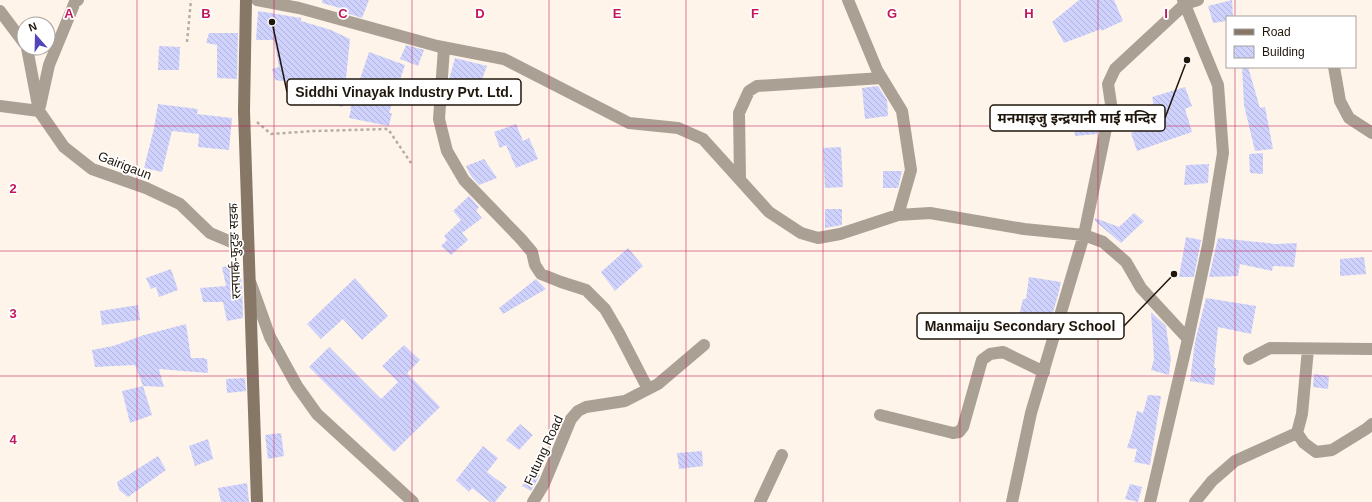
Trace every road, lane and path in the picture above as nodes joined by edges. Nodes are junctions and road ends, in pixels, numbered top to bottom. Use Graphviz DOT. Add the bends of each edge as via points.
graph roads {
  1 [pos="78,0"];
  2 [pos="191,0"];
  3 [pos="246,0"];
  4 [pos="257,0"];
  5 [pos="848,0"];
  6 [pos="1198,0"];
  7 [pos="1184,2"];
  8 [pos="0,11"];
  9 [pos="16,32"];
  10 [pos="187,42"];
  11 [pos="444,48"];
  12 [pos="29,56"];
  13 [pos="1334,68"];
  14 [pos="882,78"];
  15 [pos="0,106"];
  16 [pos="39,111"];
  17 [pos="244,111"];
  18 [pos="1372,133"];
  19 [pos="411,163"];
  20 [pos="740,179"];
  21 [pos="898,215"];
  22 [pos="1084,235"];
  23 [pos="248,249"];
  24 [pos="249,279"];
  25 [pos="1188,339"];
  26 [pos="704,345"];
  27 [pos="1308,349"];
  28 [pos="1372,349"];
  29 [pos="1249,359"];
  30 [pos="1044,372"];
  31 [pos="648,390"];
  32 [pos="880,415"];
  33 [pos="1372,424"];
  34 [pos="1297,432"];
  35 [pos="782,455"];
  36 [pos="257,502"];
  37 [pos="412,502"];
  38 [pos="533,502"];
  39 [pos="760,502"];
  40 [pos="1012,502"];
  41 [pos="1150,502"];
  42 [pos="1195,502"];
  1 -- 16 [label="street" via="48,65"];
  2 -- 10 [label="path"];
  3 -- 17 [label="street, रत्नपार्क-फुटुङ सडक"];
  4 -- 11 [label="street" via="299,8"];
  5 -- 14 [label="street"];
  6 -- 7 [label="street"];
  7 -- 22 [label="street" via="1115,69 1108,84 1111,104"];
  7 -- 25 [label="street" via="1218,84 1223,153 1208,244"];
  8 -- 9 [label="street"];
  11 -- 20 [label="street" via="504,59 629,123 678,128 703,139"];
  11 -- 31 [label="street" via="439,118 447,151 464,180 522,239 532,252 535,265 541,274 586,290 606,309"];
  12 -- 16 [label="street"];
  13 -- 18 [label="street" via="1340,101 1349,118"];
  14 -- 20 [label="street" via="757,86 749,91 739,113"];
  14 -- 21 [label="street" via="902,111 911,170"];
  15 -- 16 [label="street"];
  16 -- 23 [label="street, Gairigaun" via="64,147 92,169 146,188 180,204 210,233"];
  17 -- 19 [label="path" via="271,134 388,129"];
  17 -- 23 [label="street, रत्नपार्क-फुटुङ सडक"];
  20 -- 21 [label="street" via="769,212 801,233 818,238 840,234"];
  21 -- 22 [label="street" via="930,213 1024,229"];
  22 -- 25 [label="street" via="1103,242 1126,262 1141,288"];
  22 -- 30 [label="street"];
  23 -- 24 [label="street, रत्नपार्क-फुटुङ सडक"];
  24 -- 36 [label="street, रत्नपार्क-फुटुङ सडक"];
  24 -- 37 [label="street" via="270,336 296,386 317,414"];
  25 -- 41 [label="street"];
  26 -- 31 [label="street, Futung Road"];
  27 -- 28 [label="street"];
  27 -- 29 [label="street" via="1270,348"];
  27 -- 34 [label="street" via="1302,414"];
  30 -- 32 [label="street" via="1003,352 990,354 982,360 963,427 959,432 953,433"];
  30 -- 40 [label="street" via="1031,413"];
  31 -- 38 [label="street, Futung Road" via="625,401 586,407 578,411 571,419 544,484"];
  33 -- 34 [label="street" via="1332,450 1316,452 1304,443"];
  34 -- 42 [label="street" via="1235,461 1212,481"];
  35 -- 39 [label="street"];
}
